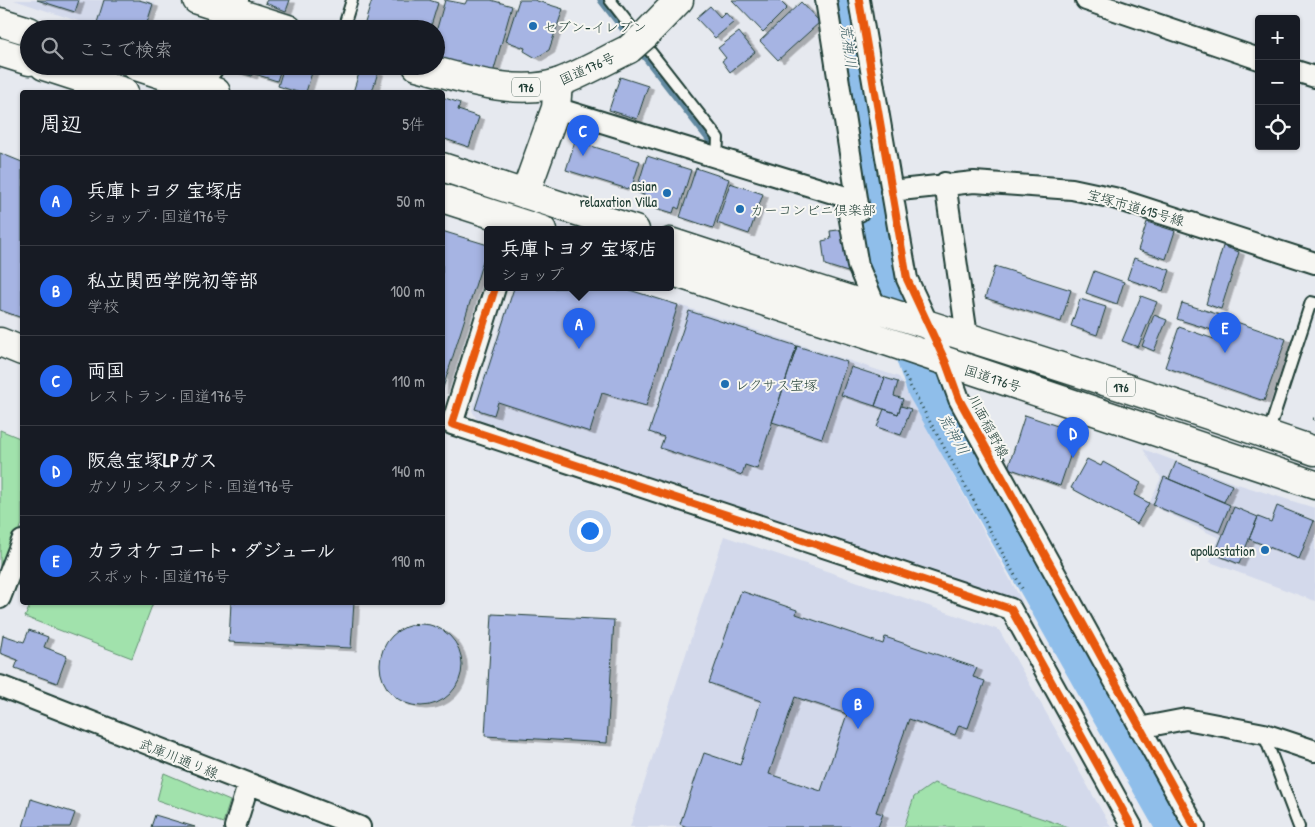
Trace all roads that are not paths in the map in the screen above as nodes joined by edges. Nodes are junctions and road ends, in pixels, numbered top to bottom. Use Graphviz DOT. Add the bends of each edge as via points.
graph roads {
  1 [pos="197,0"];
  2 [pos="352,0"];
  3 [pos="610,0"];
  4 [pos="679,0"];
  5 [pos="826,0"];
  6 [pos="859,0"];
  7 [pos="1086,0"];
  8 [pos="233,13"];
  9 [pos="257,20"];
  10 [pos="346,20"];
  11 [pos="0,22"];
  12 [pos="20,28"];
  13 [pos="0,52"];
  14 [pos="20,58"];
  15 [pos="1255,58"];
  16 [pos="1300,72"];
  17 [pos="445,74"];
  18 [pos="72,75"];
  19 [pos="170,75"];
  20 [pos="1315,77"];
  21 [pos="207,85"];
  22 [pos="118,90"];
  23 [pos="557,96"];
  24 [pos="717,159"];
  25 [pos="445,168"];
  26 [pos="945,184"];
  27 [pos="891,191"];
  28 [pos="525,194"];
  29 [pos="445,199"];
  30 [pos="515,226"];
  31 [pos="623,226"];
  32 [pos="674,243"];
  33 [pos="1315,264"];
  34 [pos="674,272"];
  35 [pos="494,291"];
  36 [pos="1315,303"];
  37 [pos="878,304"];
  38 [pos="924,324"];
  39 [pos="868,335"];
  40 [pos="967,336"];
  41 [pos="0,342"];
  42 [pos="20,350"];
  43 [pos="940,360"];
  44 [pos="1268,435"];
  45 [pos="1315,451"];
  46 [pos="1315,484"];
  47 [pos="20,546"];
  48 [pos="0,598"];
  49 [pos="0,686"];
  50 [pos="1139,728"];
  51 [pos="1264,734"];
  52 [pos="1315,751"];
  53 [pos="248,785"];
  54 [pos="322,820"];
  55 [pos="234,827"];
  56 [pos="360,827"];
  57 [pos="1132,827"];
  58 [pos="1195,827"];
  59 [pos="1300,827"];
  1 -- 8 [label="main road"];
  2 -- 10 [label="lane"];
  3 -- 24 [label="lane" via="718,138"];
  4 -- 23 [label="main road, 国道176号 / 176" via="637,42"];
  5 -- 37 [label="street" via="852,180"];
  6 -- 27 [label="street, 川面稲野線"];
  7 -- 15 [label="street"];
  8 -- 9 [label="main road"];
  11 -- 12 [label="main road"];
  13 -- 14 [label="main road"];
  16 -- 20 [label="street"];
  17 -- 23 [label="main road, 国道176号 / 176" via="478,83"];
  18 -- 22 [label="main road"];
  19 -- 21 [label="main road"];
  23 -- 24 [label="street"];
  23 -- 28 [label="main road"];
  24 -- 37 [label="street" via="846,197 858,266"];
  25 -- 28 [label="main road"];
  26 -- 27 [label="street, 宝塚市道615号線"];
  26 -- 33 [label="street, 宝塚市道615号線" via="974,182 1072,189"];
  26 -- 40 [label="street"];
  27 -- 38 [label="street, 川面稲野線" via="908,280"];
  28 -- 30 [label="street"];
  28 -- 31 [label="main road"];
  29 -- 30 [label="main road"];
  32 -- 37 [label="main road, 176"];
  34 -- 39 [label="main road, 国道176号 / 176"];
  35 -- 57 [label="street" via="452,424 1011,608"];
  36 -- 44 [label="lane" via="1311,302"];
  37 -- 38 [label="main road, 176"];
  37 -- 39 [label="street"];
  38 -- 40 [label="main road, 176"];
  38 -- 43 [label="street, 川面稲野線"];
  39 -- 43 [label="main road, 国道176号 / 176"];
  40 -- 44 [label="main road, 176"];
  41 -- 42 [label="main road"];
  43 -- 46 [label="main road, 国道176号 / 176"];
  43 -- 50 [label="street, 川面稲野線"];
  44 -- 45 [label="main road, 176"];
  47 -- 48 [label="street"];
  49 -- 53 [label="street, 武庫川通り線"];
  50 -- 51 [label="street" via="1186,719"];
  50 -- 58 [label="street, 川面稲野線"];
  51 -- 52 [label="street"];
  51 -- 59 [label="lane"];
  53 -- 54 [label="street, 武庫川通り線"];
  53 -- 55 [label="street"];
  54 -- 56 [label="street, 武庫川通り線"];
}
